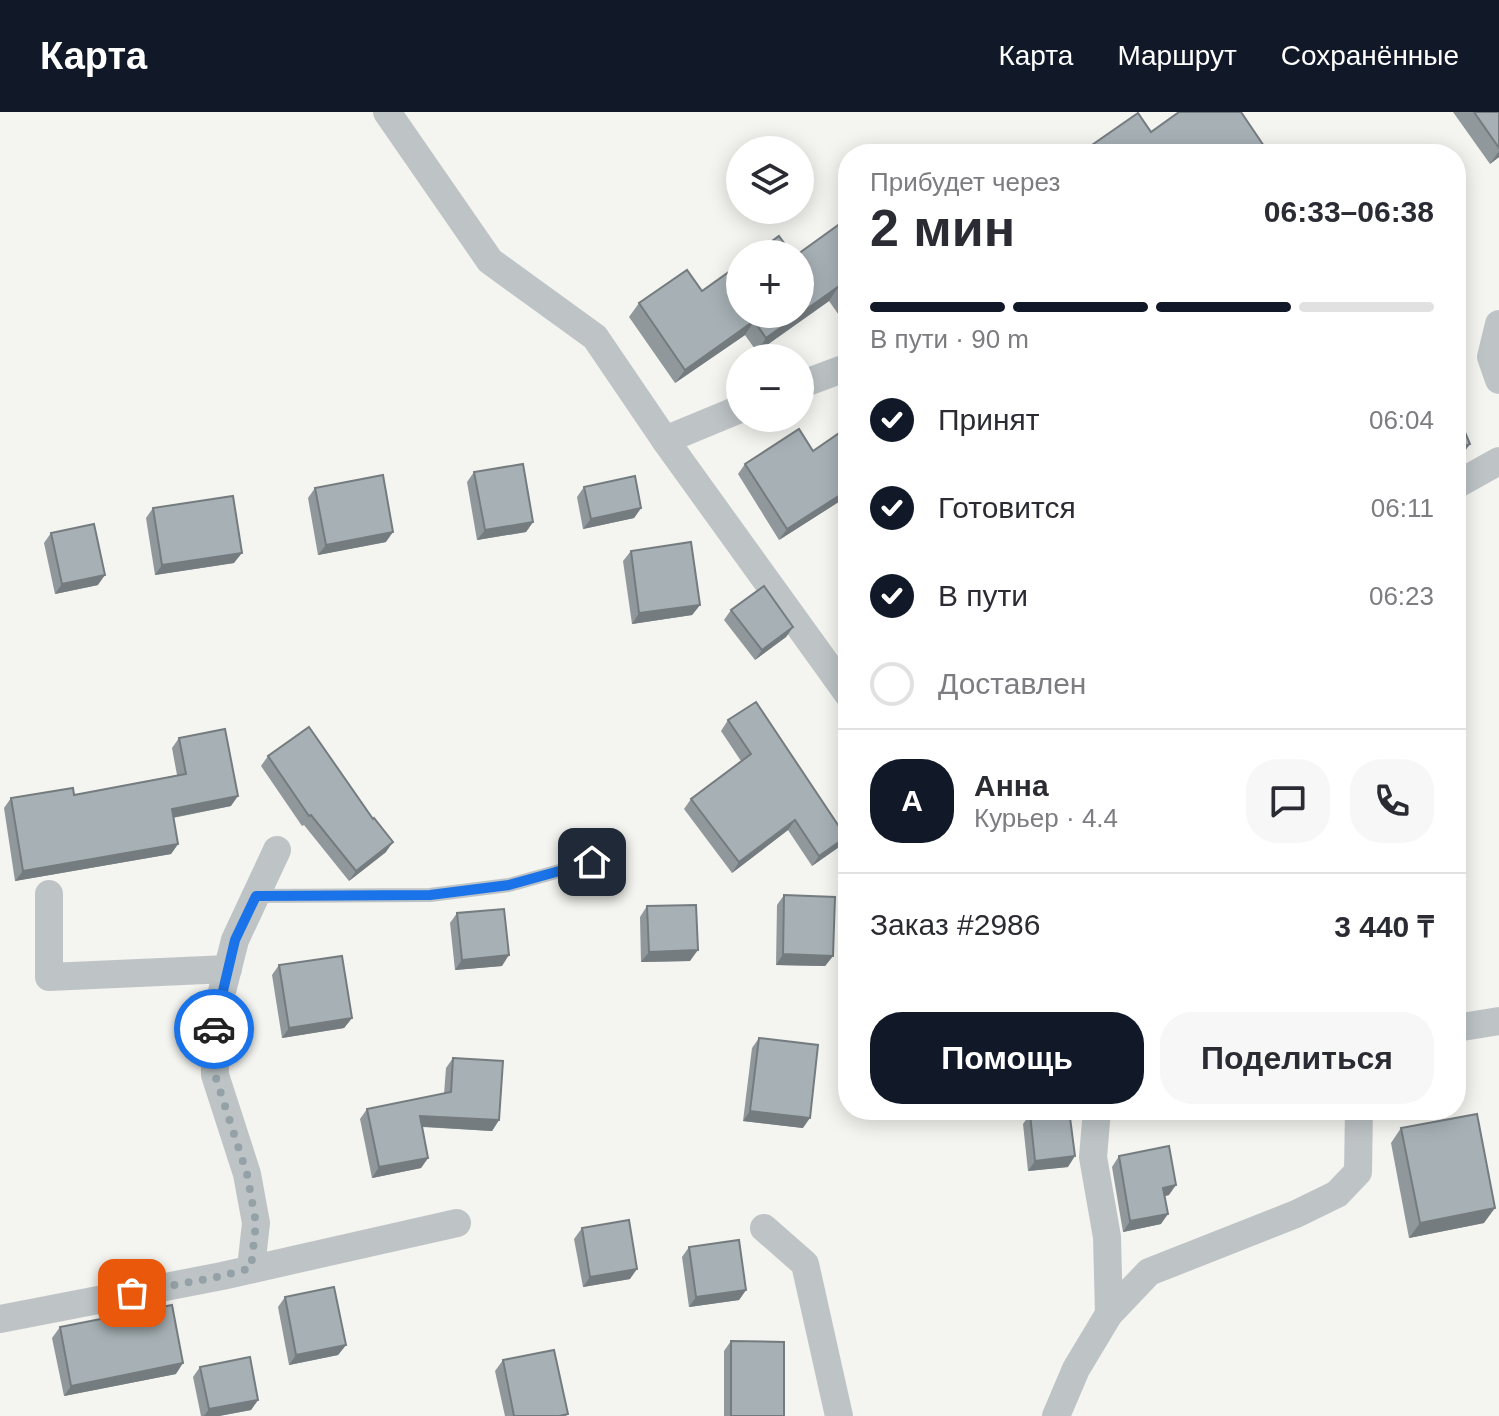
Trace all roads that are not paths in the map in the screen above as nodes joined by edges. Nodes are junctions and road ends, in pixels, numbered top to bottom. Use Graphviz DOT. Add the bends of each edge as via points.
graph roads {
  1 [pos="387,112"];
  2 [pos="1499,324"];
  3 [pos="838,371"];
  4 [pos="814,380"];
  5 [pos="1499,380"];
  6 [pos="726,415"];
  7 [pos="665,440"];
  8 [pos="1499,461"];
  9 [pos="1466,479"];
  10 [pos="838,680"];
  11 [pos="277,850"];
  12 [pos="592,862"];
  13 [pos="49,894"];
  14 [pos="256,896"];
  15 [pos="228,969"];
  16 [pos="1499,1021"];
  17 [pos="1466,1026"];
  18 [pos="1096,1120"];
  19 [pos="1359,1120"];
  20 [pos="457,1223"];
  21 [pos="764,1228"];
  22 [pos="251,1268"];
  23 [pos="1109,1314"];
  24 [pos="0,1319"];
  25 [pos="839,1416"];
  26 [pos="1056,1416"];
  1 -- 7 [label="street" via="490,261 595,337"];
  2 -- 5 [label="street" via="1491,357"];
  3 -- 4 [label="street"];
  6 -- 7 [label="street"];
  7 -- 10 [label="street"];
  8 -- 9 [label="street"];
  11 -- 14 [label="street"];
  12 -- 14 [label="lane" via="509,885 430,895"];
  13 -- 15 [label="street" via="49,977"];
  14 -- 15 [label="street"];
  15 -- 22 [label="street" via="214,1023 215,1075 247,1174 256,1223"];
  16 -- 17 [label="street"];
  18 -- 23 [label="street" via="1093,1157 1107,1237"];
  19 -- 23 [label="street" via="1358,1172 1337,1194 1149,1272"];
  20 -- 22 [label="street"];
  21 -- 25 [label="street" via="805,1264"];
  22 -- 24 [label="street"];
  23 -- 26 [label="street"];
}
